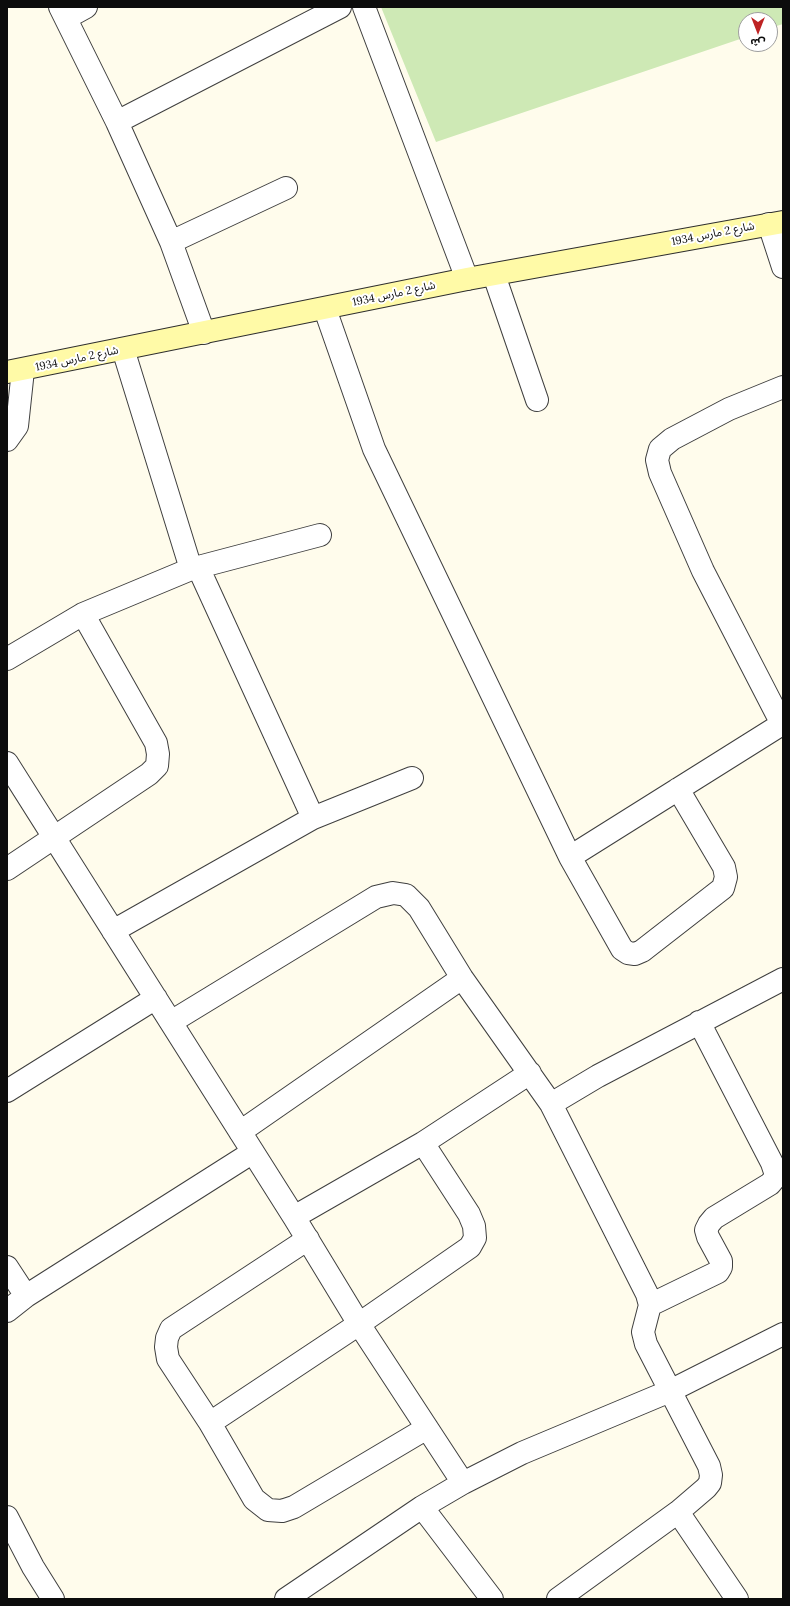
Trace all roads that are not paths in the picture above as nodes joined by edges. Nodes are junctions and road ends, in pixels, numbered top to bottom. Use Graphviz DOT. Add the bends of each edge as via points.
graph roads {
  1 [pos="86,7"];
  2 [pos="340,7"];
  3 [pos="364,7"];
  4 [pos="63,13"];
  5 [pos="117,122"];
  6 [pos="286,188"];
  7 [pos="776,223"];
  8 [pos="171,242"];
  9 [pos="783,267"];
  10 [pos="494,275"];
  11 [pos="467,279"];
  12 [pos="324,309"];
  13 [pos="204,333"];
  14 [pos="123,349"];
  15 [pos="15,371"];
  16 [pos="783,387"];
  17 [pos="537,400"];
  18 [pos="7,440"];
  19 [pos="320,535"];
  20 [pos="195,568"];
  21 [pos="83,614"];
  22 [pos="7,659"];
  23 [pos="782,725"];
  24 [pos="7,763"];
  25 [pos="412,778"];
  26 [pos="678,789"];
  27 [pos="313,818"];
  28 [pos="54,838"];
  29 [pos="570,857"];
  30 [pos="7,869"];
  31 [pos="113,931"];
  32 [pos="462,978"];
  33 [pos="783,979"];
  34 [pos="156,998"];
  35 [pos="171,1022"];
  36 [pos="700,1022"];
  37 [pos="530,1073"];
  38 [pos="7,1091"];
  39 [pos="551,1104"];
  40 [pos="240,1132"];
  41 [pos="423,1143"];
  42 [pos="253,1152"];
  43 [pos="294,1217"];
  44 [pos="308,1239"];
  45 [pos="7,1267"];
  46 [pos="26,1296"];
  47 [pos="650,1305"];
  48 [pos="7,1310"];
  49 [pos="359,1324"];
  50 [pos="783,1334"];
  51 [pos="670,1391"];
  52 [pos="210,1423"];
  53 [pos="427,1428"];
  54 [pos="463,1483"];
  55 [pos="422,1507"];
  56 [pos="678,1512"];
  57 [pos="7,1517"];
  58 [pos="53,1599"];
  59 [pos="286,1599"];
  60 [pos="492,1599"];
  61 [pos="558,1599"];
  62 [pos="737,1599"];
  1 -- 4 [label="street"];
  2 -- 5 [label="street"];
  3 -- 11 [label="street"];
  4 -- 5 [label="street"];
  5 -- 8 [label="street"];
  6 -- 8 [label="street"];
  7 -- 9 [label="street"];
  7 -- 10 [label="street, شارع 2 مارس 1934"];
  8 -- 13 [label="street"];
  10 -- 11 [label="street, شارع 2 مارس 1934"];
  10 -- 17 [label="street"];
  11 -- 12 [label="street, شارع 2 مارس 1934"];
  12 -- 13 [label="street, شارع 2 مارس 1934"];
  12 -- 29 [label="street" via="374,449"];
  13 -- 14 [label="street, شارع 2 مارس 1934"];
  14 -- 15 [label="street, شارع 2 مارس 1934"];
  14 -- 20 [label="street"];
  15 -- 18 [label="street" via="17,426"];
  16 -- 23 [label="street" via="729,409 672,439 660,449 657,460 660,474 704,571"];
  19 -- 20 [label="street"];
  20 -- 21 [label="street"];
  20 -- 27 [label="street"];
  21 -- 22 [label="street"];
  21 -- 28 [label="street" via="156,743 157,766"];
  23 -- 26 [label="street"];
  24 -- 28 [label="street"];
  25 -- 27 [label="street"];
  26 -- 29 [label="street"];
  26 -- 29 [label="street" via="724,867 726,877 723,888 642,951 635,954 622,949"];
  27 -- 31 [label="street"];
  28 -- 30 [label="street"];
  28 -- 31 [label="street"];
  31 -- 34 [label="street"];
  32 -- 35 [label="street" via="419,908 406,895 393,893 376,897"];
  32 -- 37 [label="street"];
  32 -- 40 [label="street"];
  33 -- 36 [label="street"];
  34 -- 35 [label="street"];
  34 -- 38 [label="street"];
  35 -- 40 [label="street"];
  36 -- 39 [label="street"];
  36 -- 47 [label="street" via="772,1163 775,1178 770,1184 708,1224 708,1237 721,1261 718,1272"];
  37 -- 39 [label="street"];
  37 -- 41 [label="street"];
  39 -- 47 [label="street" via="647,1294"];
  40 -- 42 [label="street"];
  41 -- 43 [label="street"];
  41 -- 49 [label="street" via="469,1214 475,1238 470,1247"];
  42 -- 43 [label="street"];
  42 -- 46 [label="street"];
  43 -- 44 [label="street"];
  44 -- 49 [label="street"];
  44 -- 52 [label="street" via="171,1329 166,1347 168,1359"];
  45 -- 46 [label="street"];
  46 -- 48 [label="street"];
  47 -- 51 [label="street" via="643,1332 644,1338"];
  49 -- 52 [label="street"];
  49 -- 53 [label="street"];
  50 -- 51 [label="street"];
  51 -- 54 [label="street" via="522,1453"];
  51 -- 56 [label="street" via="709,1466 711,1475 706,1488"];
  52 -- 53 [label="street" via="254,1499 268,1510 282,1511 294,1507"];
  53 -- 54 [label="street"];
  54 -- 55 [label="street"];
  55 -- 59 [label="street"];
  55 -- 60 [label="street"];
  56 -- 61 [label="street"];
  56 -- 62 [label="street"];
  57 -- 58 [label="street"];
}
